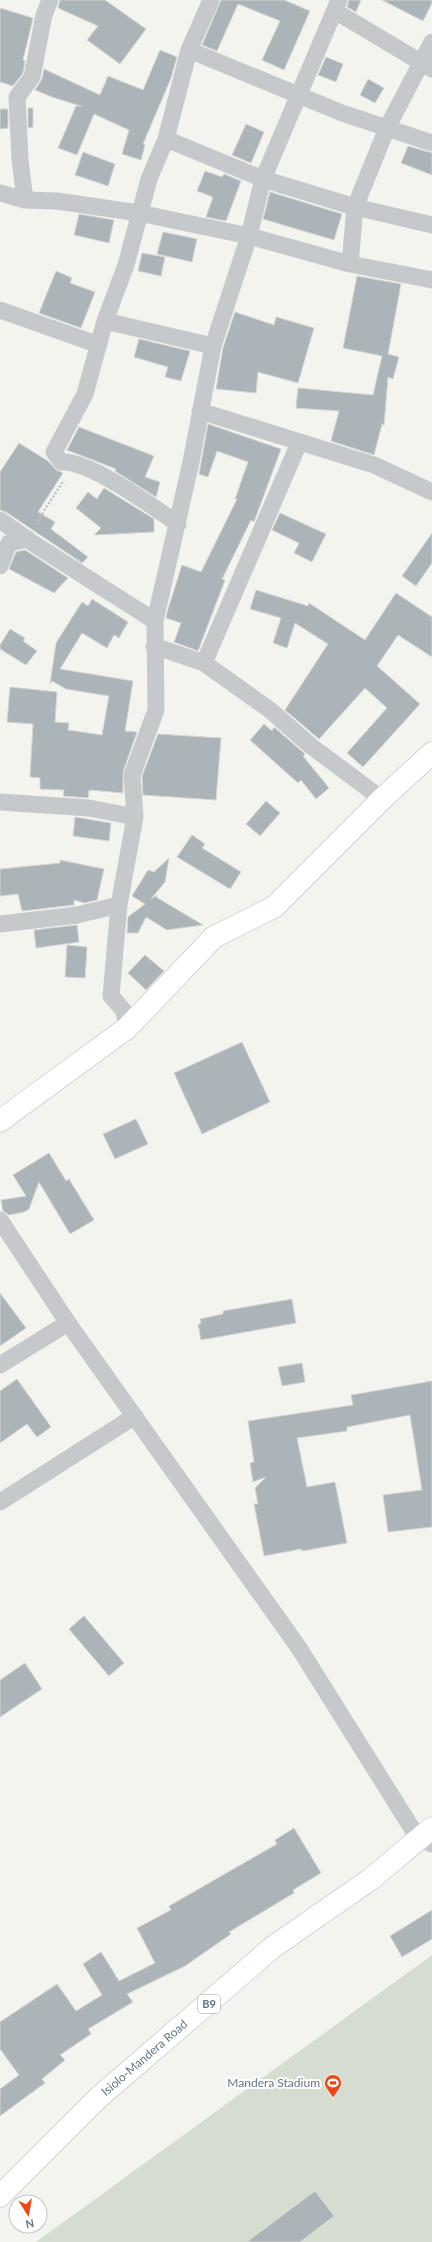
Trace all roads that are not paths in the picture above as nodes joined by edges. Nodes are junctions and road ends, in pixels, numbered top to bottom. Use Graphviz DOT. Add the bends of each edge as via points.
graph roads {
  1 [pos="50,0"];
  2 [pos="211,0"];
  3 [pos="337,5"];
  4 [pos="432,42"];
  5 [pos="188,50"];
  6 [pos="426,66"];
  7 [pos="298,93"];
  8 [pos="387,128"];
  9 [pos="166,139"];
  10 [pos="432,143"];
  11 [pos="264,179"];
  12 [pos="0,192"];
  13 [pos="25,200"];
  14 [pos="356,207"];
  15 [pos="139,213"];
  16 [pos="432,225"];
  17 [pos="249,236"];
  18 [pos="350,264"];
  19 [pos="432,280"];
  20 [pos="0,310"];
  21 [pos="105,321"];
  22 [pos="99,345"];
  23 [pos="213,346"];
  24 [pos="200,411"];
  25 [pos="299,443"];
  26 [pos="432,492"];
  27 [pos="0,520"];
  28 [pos="178,524"];
  29 [pos="28,539"];
  30 [pos="0,566"];
  31 [pos="155,621"];
  32 [pos="154,646"];
  33 [pos="204,663"];
  34 [pos="432,753"];
  35 [pos="382,799"];
  36 [pos="0,802"];
  37 [pos="135,817"];
  38 [pos="119,906"];
  39 [pos="0,924"];
  40 [pos="127,1028"];
  41 [pos="0,1121"];
  42 [pos="0,1220"];
  43 [pos="68,1324"];
  44 [pos="0,1365"];
  45 [pos="135,1416"];
  46 [pos="0,1502"];
  47 [pos="427,1837"];
  48 [pos="0,2196"];
  1 -- 13 [label="street" via="44,15 32,77 17,97"];
  2 -- 5 [label="street"];
  3 -- 6 [label="street"];
  3 -- 7 [label="street"];
  4 -- 6 [label="street"];
  5 -- 7 [label="street"];
  5 -- 9 [label="street"];
  6 -- 8 [label="street"];
  7 -- 8 [label="street" via="342,113"];
  7 -- 11 [label="street"];
  8 -- 10 [label="street"];
  8 -- 14 [label="street"];
  9 -- 11 [label="street"];
  9 -- 15 [label="street" via="149,179"];
  11 -- 14 [label="street"];
  11 -- 17 [label="street"];
  12 -- 13 [label="street"];
  13 -- 15 [label="street" via="57,201"];
  14 -- 16 [label="street"];
  14 -- 18 [label="street"];
  15 -- 17 [label="street"];
  15 -- 21 [label="street" via="126,265"];
  17 -- 18 [label="street"];
  17 -- 23 [label="street"];
  18 -- 19 [label="street"];
  20 -- 22 [label="street"];
  21 -- 22 [label="street"];
  21 -- 23 [label="street"];
  22 -- 28 [label="street" via="85,394 54,452 60,462 74,462 130,490"];
  23 -- 24 [label="street"];
  24 -- 25 [label="street"];
  24 -- 28 [label="street"];
  25 -- 26 [label="street" via="374,465"];
  25 -- 33 [label="street"];
  27 -- 29 [label="street"];
  28 -- 31 [label="street"];
  29 -- 30 [label="street" via="9,543"];
  29 -- 31 [label="street"];
  31 -- 32 [label="street"];
  32 -- 33 [label="street"];
  32 -- 37 [label="street" via="156,710 132,775"];
  33 -- 35 [label="street" via="270,710 311,746"];
  34 -- 35 [label="main road"];
  35 -- 40 [label="main road" via="274,907 214,937"];
  36 -- 37 [label="street" via="89,808"];
  37 -- 38 [label="street"];
  38 -- 39 [label="street" via="76,915"];
  38 -- 40 [label="street" via="111,996 124,1011"];
  40 -- 41 [label="main road"];
  42 -- 43 [label="street"];
  43 -- 44 [label="street"];
  43 -- 45 [label="street"];
  45 -- 46 [label="street"];
  45 -- 47 [label="street" via="300,1648"];
  47 -- 48 [label="main road, Isiolo-Mandera Road / B9" via="371,1880 273,1947 98,2098"];
}
